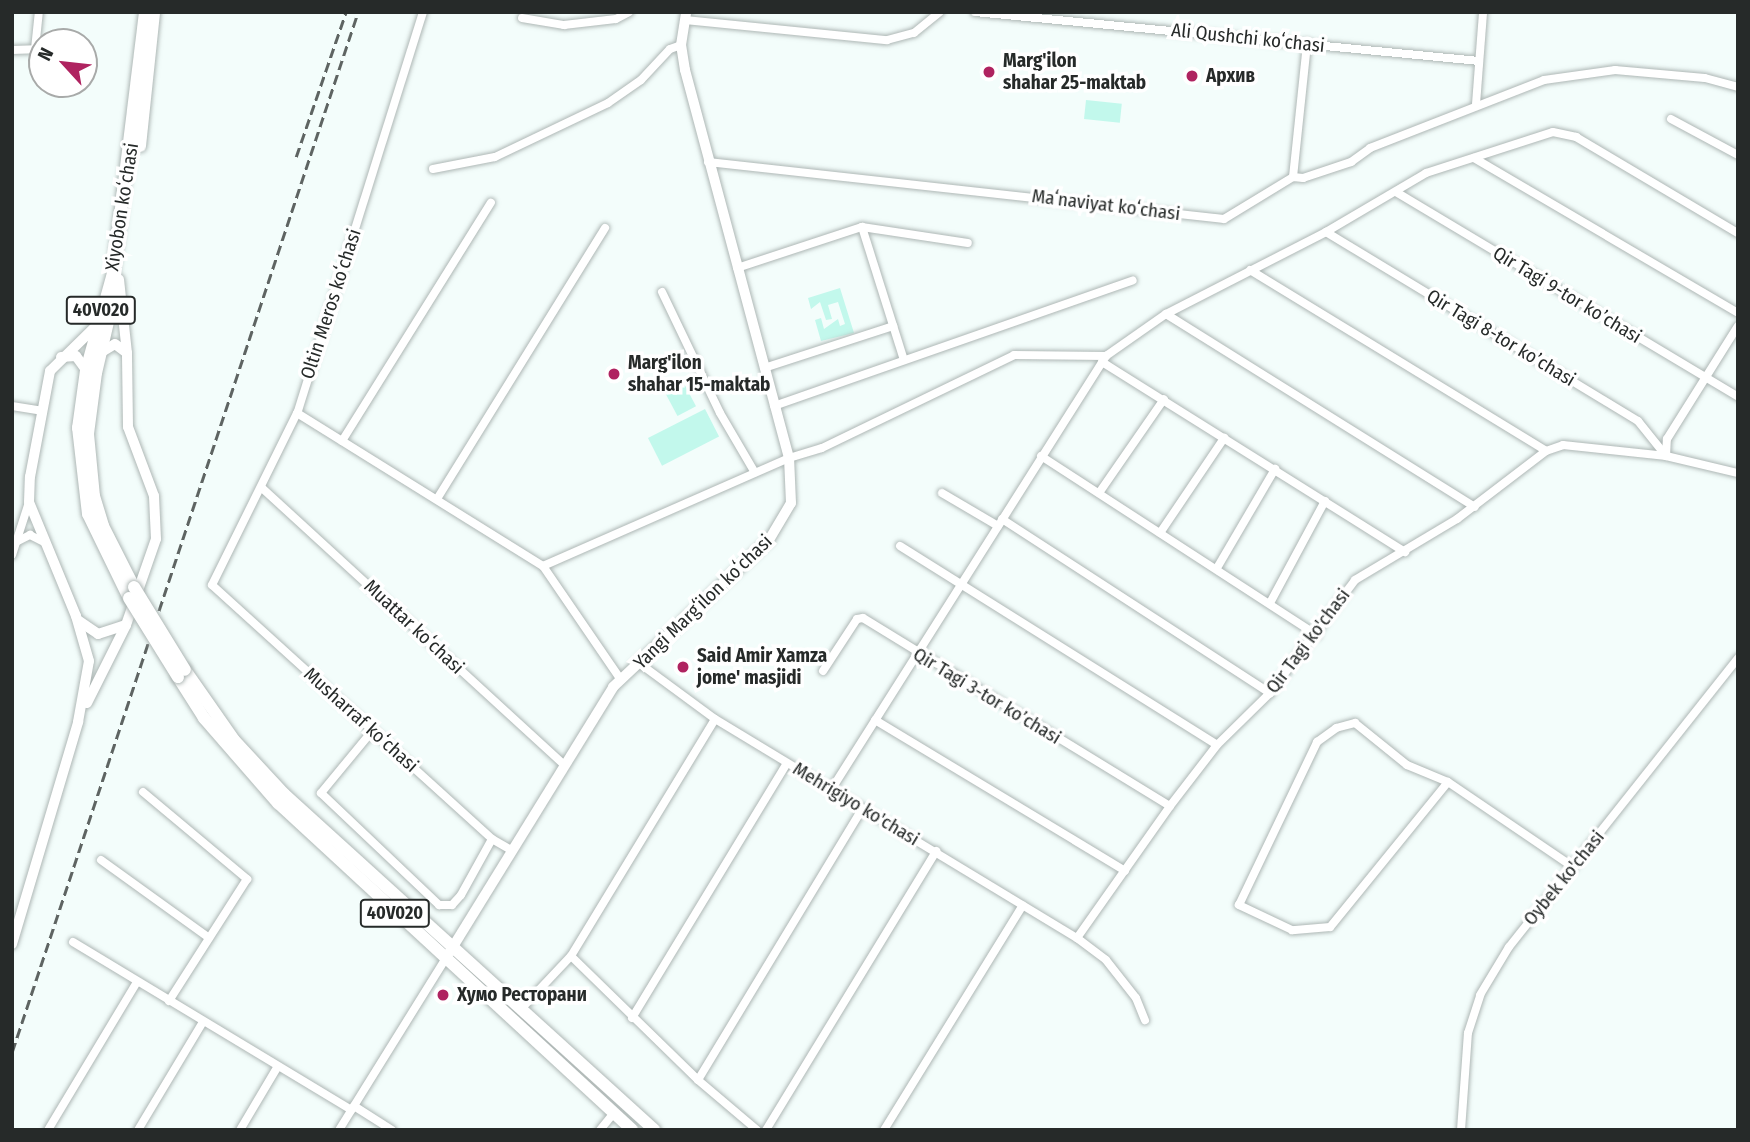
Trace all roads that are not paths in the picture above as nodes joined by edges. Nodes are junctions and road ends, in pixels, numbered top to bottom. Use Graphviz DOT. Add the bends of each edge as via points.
graph roads {
  1 [pos="39,12"];
  2 [pos="145,12"];
  3 [pos="154,12"];
  4 [pos="423,12"];
  5 [pos="940,12"];
  6 [pos="975,12"];
  7 [pos="1483,12"];
  8 [pos="627,13"];
  9 [pos="685,16"];
  10 [pos="522,18"];
  11 [pos="1307,43"];
  12 [pos="681,45"];
  13 [pos="12,50"];
  14 [pos="1479,61"];
  15 [pos="1738,87"];
  16 [pos="1476,104"];
  17 [pos="1671,119"];
  18 [pos="1738,155"];
  19 [pos="1474,158"];
  20 [pos="708,162"];
  21 [pos="433,169"];
  22 [pos="1293,177"];
  23 [pos="1396,192"];
  24 [pos="491,204"];
  25 [pos="862,227"];
  26 [pos="605,228"];
  27 [pos="1326,232"];
  28 [pos="1738,233"];
  29 [pos="968,243"];
  30 [pos="737,268"];
  31 [pos="1250,270"];
  32 [pos="119,279"];
  33 [pos="1133,280"];
  34 [pos="662,292"];
  35 [pos="1738,313"];
  36 [pos="1166,314"];
  37 [pos="97,325"];
  38 [pos="893,326"];
  39 [pos="1738,326"];
  40 [pos="127,353"];
  41 [pos="100,354"];
  42 [pos="1103,359"];
  43 [pos="56,360"];
  44 [pos="904,360"];
  45 [pos="764,368"];
  46 [pos="86,370"];
  47 [pos="1704,377"];
  48 [pos="1738,397"];
  49 [pos="1164,399"];
  50 [pos="12,406"];
  51 [pos="774,406"];
  52 [pos="42,411"];
  53 [pos="297,413"];
  54 [pos="1224,438"];
  55 [pos="342,441"];
  56 [pos="1546,450"];
  57 [pos="1041,456"];
  58 [pos="1666,456"];
  59 [pos="789,458"];
  60 [pos="1275,470"];
  61 [pos="755,472"];
  62 [pos="1738,473"];
  63 [pos="262,488"];
  64 [pos="942,493"];
  65 [pos="1099,493"];
  66 [pos="437,499"];
  67 [pos="1325,500"];
  68 [pos="29,502"];
  69 [pos="1475,507"];
  70 [pos="1000,522"];
  71 [pos="1160,533"];
  72 [pos="16,542"];
  73 [pos="46,543"];
  74 [pos="900,546"];
  75 [pos="1405,552"];
  76 [pos="12,555"];
  77 [pos="543,566"];
  78 [pos="1217,568"];
  79 [pos="962,584"];
  80 [pos="212,585"];
  81 [pos="131,592"];
  82 [pos="1270,603"];
  83 [pos="76,616"];
  84 [pos="125,625"];
  85 [pos="1317,635"];
  86 [pos="918,654"];
  87 [pos="1738,658"];
  88 [pos="639,663"];
  89 [pos="823,671"];
  90 [pos="181,673"];
  91 [pos="621,680"];
  92 [pos="1270,693"];
  93 [pos="715,719"];
  94 [pos="874,720"];
  95 [pos="78,722"];
  96 [pos="373,730"];
  97 [pos="1217,745"];
  98 [pos="787,763"];
  99 [pos="565,766"];
  100 [pos="1448,782"];
  101 [pos="831,790"];
  102 [pos="143,792"];
  103 [pos="1170,807"];
  104 [pos="862,809"];
  105 [pos="492,839"];
  106 [pos="513,851"];
  107 [pos="936,852"];
  108 [pos="101,860"];
  109 [pos="1573,867"];
  110 [pos="1125,872"];
  111 [pos="1023,905"];
  112 [pos="209,938"];
  113 [pos="1077,938"];
  114 [pos="73,942"];
  115 [pos="12,944"];
  116 [pos="452,948"];
  117 [pos="571,956"];
  118 [pos="444,960"];
  119 [pos="136,982"];
  120 [pos="169,1001"];
  121 [pos="522,1008"];
  122 [pos="632,1018"];
  123 [pos="1145,1020"];
  124 [pos="203,1022"];
  125 [pos="278,1066"];
  126 [pos="698,1080"];
  127 [pos="352,1108"];
  128 [pos="614,1113"];
  129 [pos="48,1130"];
  130 [pos="138,1130"];
  131 [pos="240,1130"];
  132 [pos="339,1130"];
  133 [pos="393,1130"];
  134 [pos="600,1130"];
  135 [pos="632,1130"];
  136 [pos="654,1130"];
  137 [pos="757,1130"];
  138 [pos="766,1130"];
  139 [pos="884,1130"];
  140 [pos="1461,1130"];
  1 -- 13 [label="street" via="35,49"];
  2 -- 37 [label="main road, Xiyobon koʻchasi / 40V020" via="128,177 113,273"];
  3 -- 32 [label="main road, Xiyobon koʻchasi / 40V020" via="136,178"];
  4 -- 53 [label="street, Oltin Meros koʻchasi"];
  5 -- 9 [label="street" via="914,33 887,40"];
  6 -- 11 [label="street, Ali Qushchi koʻchasi"];
  7 -- 14 [label="street"];
  8 -- 10 [label="street" via="564,25"];
  9 -- 12 [label="main road, Yangi Margʻilon koʻchasi"];
  11 -- 14 [label="street, Ali Qushchi koʻchasi"];
  11 -- 22 [label="street"];
  12 -- 20 [label="main road, Yangi Margʻilon koʻchasi"];
  12 -- 21 [label="street" via="670,49 640,80 596,108 495,158"];
  14 -- 16 [label="street"];
  15 -- 16 [label="street, Maʻnaviyat koʻchasi" via="1705,78 1590,70 1544,80"];
  16 -- 22 [label="street, Maʻnaviyat koʻchasi" via="1370,148 1351,162"];
  17 -- 18 [label="street"];
  19 -- 23 [label="street" via="1426,173"];
  19 -- 28 [label="street" via="1565,132"];
  19 -- 35 [label="street"];
  20 -- 22 [label="street, Maʻnaviyat koʻchasi" via="1224,219"];
  20 -- 30 [label="main road, Yangi Margʻilon koʻchasi"];
  23 -- 27 [label="street"];
  23 -- 47 [label="street, Qir Tagi 9-tor koʼchasi"];
  24 -- 55 [label="street"];
  25 -- 29 [label="street"];
  25 -- 30 [label="street"];
  25 -- 38 [label="street"];
  26 -- 66 [label="street"];
  27 -- 31 [label="street"];
  27 -- 58 [label="street, Qir Tagi 8-tor koʼchasi" via="1638,421"];
  30 -- 45 [label="main road, Yangi Margʻilon koʻchasi"];
  31 -- 36 [label="street"];
  31 -- 56 [label="street"];
  32 -- 40 [label="main road"];
  32 -- 41 [label="main road, Xiyobon koʻchasi / 40V020"];
  33 -- 44 [label="street"];
  34 -- 61 [label="street" via="720,413"];
  36 -- 42 [label="street"];
  36 -- 69 [label="street"];
  37 -- 43 [label="main road"];
  37 -- 46 [label="main road, Xiyobon koʻchasi / 40V020"];
  38 -- 44 [label="street"];
  38 -- 45 [label="street"];
  39 -- 47 [label="street"];
  40 -- 41 [label="main road" via="115,344"];
  40 -- 84 [label="main road" via="128,427 157,510 151,556"];
  41 -- 81 [label="main road, Xiyobon koʻchasi / 40V020" via="88,434 94,496"];
  42 -- 49 [label="street"];
  42 -- 57 [label="street"];
  42 -- 59 [label="street" via="1014,355 822,448"];
  43 -- 46 [label="main road" via="71,355"];
  43 -- 52 [label="main road"];
  44 -- 51 [label="street"];
  45 -- 51 [label="main road, Yangi Margʻilon koʻchasi"];
  46 -- 81 [label="main road, Xiyobon koʻchasi / 40V020" via="78,428 82,485 98,543"];
  47 -- 48 [label="street, Qir Tagi 9-tor koʼchasi"];
  47 -- 58 [label="street" via="1667,439"];
  49 -- 54 [label="street"];
  49 -- 65 [label="street"];
  50 -- 52 [label="street"];
  51 -- 59 [label="main road, Yangi Margʻilon koʻchasi"];
  52 -- 68 [label="main road"];
  53 -- 55 [label="street"];
  53 -- 63 [label="street, Oltin Meros koʻchasi"];
  54 -- 60 [label="street"];
  54 -- 71 [label="street"];
  55 -- 66 [label="street"];
  56 -- 58 [label="street" via="1563,445"];
  56 -- 69 [label="street, Qir Tagi ko'chasi"];
  57 -- 65 [label="street"];
  57 -- 70 [label="street"];
  58 -- 62 [label="street"];
  59 -- 61 [label="street"];
  59 -- 88 [label="main road, Yangi Margʻilon koʻchasi" via="791,503 776,533"];
  60 -- 67 [label="street"];
  60 -- 78 [label="street"];
  61 -- 77 [label="street"];
  63 -- 80 [label="street, Oltin Meros koʻchasi"];
  63 -- 99 [label="street, Muattar koʻchasi"];
  64 -- 70 [label="street"];
  65 -- 71 [label="street"];
  66 -- 77 [label="street"];
  67 -- 75 [label="street"];
  67 -- 82 [label="street"];
  68 -- 72 [label="street"];
  68 -- 73 [label="main road"];
  69 -- 75 [label="street, Qir Tagi ko'chasi"];
  70 -- 79 [label="street"];
  70 -- 92 [label="street"];
  71 -- 78 [label="street"];
  72 -- 73 [label="street" via="30,535"];
  72 -- 76 [label="street"];
  73 -- 83 [label="main road"];
  74 -- 79 [label="street"];
  75 -- 85 [label="street, Qir Tagi ko'chasi" via="1355,580"];
  77 -- 91 [label="street"];
  78 -- 82 [label="street"];
  79 -- 86 [label="street"];
  79 -- 97 [label="street"];
  80 -- 96 [label="street, Musharraf koʻchasi"];
  81 -- 90 [label="main road, 40V020, bridge"];
  82 -- 85 [label="street"];
  83 -- 84 [label="main road" via="85,628 98,634"];
  83 -- 95 [label="main road" via="89,660"];
  84 -- 95 [label="main road"];
  85 -- 92 [label="street, Qir Tagi ko'chasi"];
  86 -- 89 [label="street, Qir Tagi 3-tor koʼchasi" via="863,618 857,619"];
  86 -- 94 [label="street"];
  86 -- 103 [label="street, Qir Tagi 3-tor koʼchasi"];
  87 -- 109 [label="street, Oybek ko'chasi"];
  88 -- 91 [label="main road, Yangi Margʻilon koʻchasi"];
  88 -- 93 [label="street, Mehrigiyo ko'chasi"];
  90 -- 116 [label="main road, 40V020" via="284,794"];
  90 -- 118 [label="main road, 40V020" via="204,718 278,803"];
  91 -- 99 [label="main road, Yangi Margʻilon koʻchasi"];
  92 -- 97 [label="street, Qir Tagi ko'chasi"];
  93 -- 98 [label="street, Mehrigiyo ko'chasi"];
  93 -- 117 [label="street"];
  94 -- 101 [label="street"];
  94 -- 110 [label="street"];
  95 -- 115 [label="main road"];
  96 -- 105 [label="street, Musharraf koʻchasi"];
  96 -- 105 [label="street" via="321,793 439,905 452,905 461,895"];
  97 -- 103 [label="street, Qir Tagi ko'chasi"];
  98 -- 101 [label="street, Mehrigiyo ko'chasi"];
  98 -- 122 [label="street"];
  99 -- 106 [label="main road, Yangi Margʻilon koʻchasi"];
  100 -- 100 [label="street" via="1407,765 1356,723 1336,727 1317,742 1239,905 1292,930 1330,927"];
  100 -- 109 [label="street"];
  101 -- 104 [label="street, Mehrigiyo ko'chasi"];
  102 -- 112 [label="street" via="247,879"];
  103 -- 110 [label="street, Qir Tagi ko'chasi"];
  104 -- 107 [label="street, Mehrigiyo ko'chasi"];
  104 -- 126 [label="street"];
  105 -- 106 [label="street, Musharraf koʻchasi"];
  106 -- 116 [label="main road, Yangi Margʻilon koʻchasi"];
  107 -- 111 [label="street, Mehrigiyo ko'chasi"];
  107 -- 138 [label="street"];
  108 -- 112 [label="street"];
  109 -- 140 [label="street, Oybek ko'chasi" via="1509,947 1479,995 1468,1033"];
  110 -- 113 [label="street, Qir Tagi ko'chasi"];
  111 -- 113 [label="street, Mehrigiyo ko'chasi"];
  111 -- 139 [label="street"];
  112 -- 120 [label="street"];
  113 -- 123 [label="street, Mehrigiyo ko'chasi" via="1106,960 1136,998"];
  114 -- 119 [label="street"];
  116 -- 118 [label="main road, Yangi Margʻilon koʻchasi"];
  116 -- 121 [label="main road, 40V020"];
  117 -- 121 [label="street"];
  117 -- 122 [label="street"];
  118 -- 127 [label="street"];
  118 -- 128 [label="main road, 40V020"];
  119 -- 120 [label="street"];
  119 -- 129 [label="street"];
  120 -- 124 [label="street"];
  121 -- 136 [label="main road, 40V020"];
  122 -- 126 [label="street"];
  124 -- 125 [label="street"];
  124 -- 130 [label="street"];
  125 -- 127 [label="street"];
  125 -- 131 [label="street"];
  126 -- 137 [label="street"];
  127 -- 132 [label="street"];
  127 -- 133 [label="street"];
  128 -- 134 [label="street"];
  128 -- 135 [label="main road, 40V020"];
}
